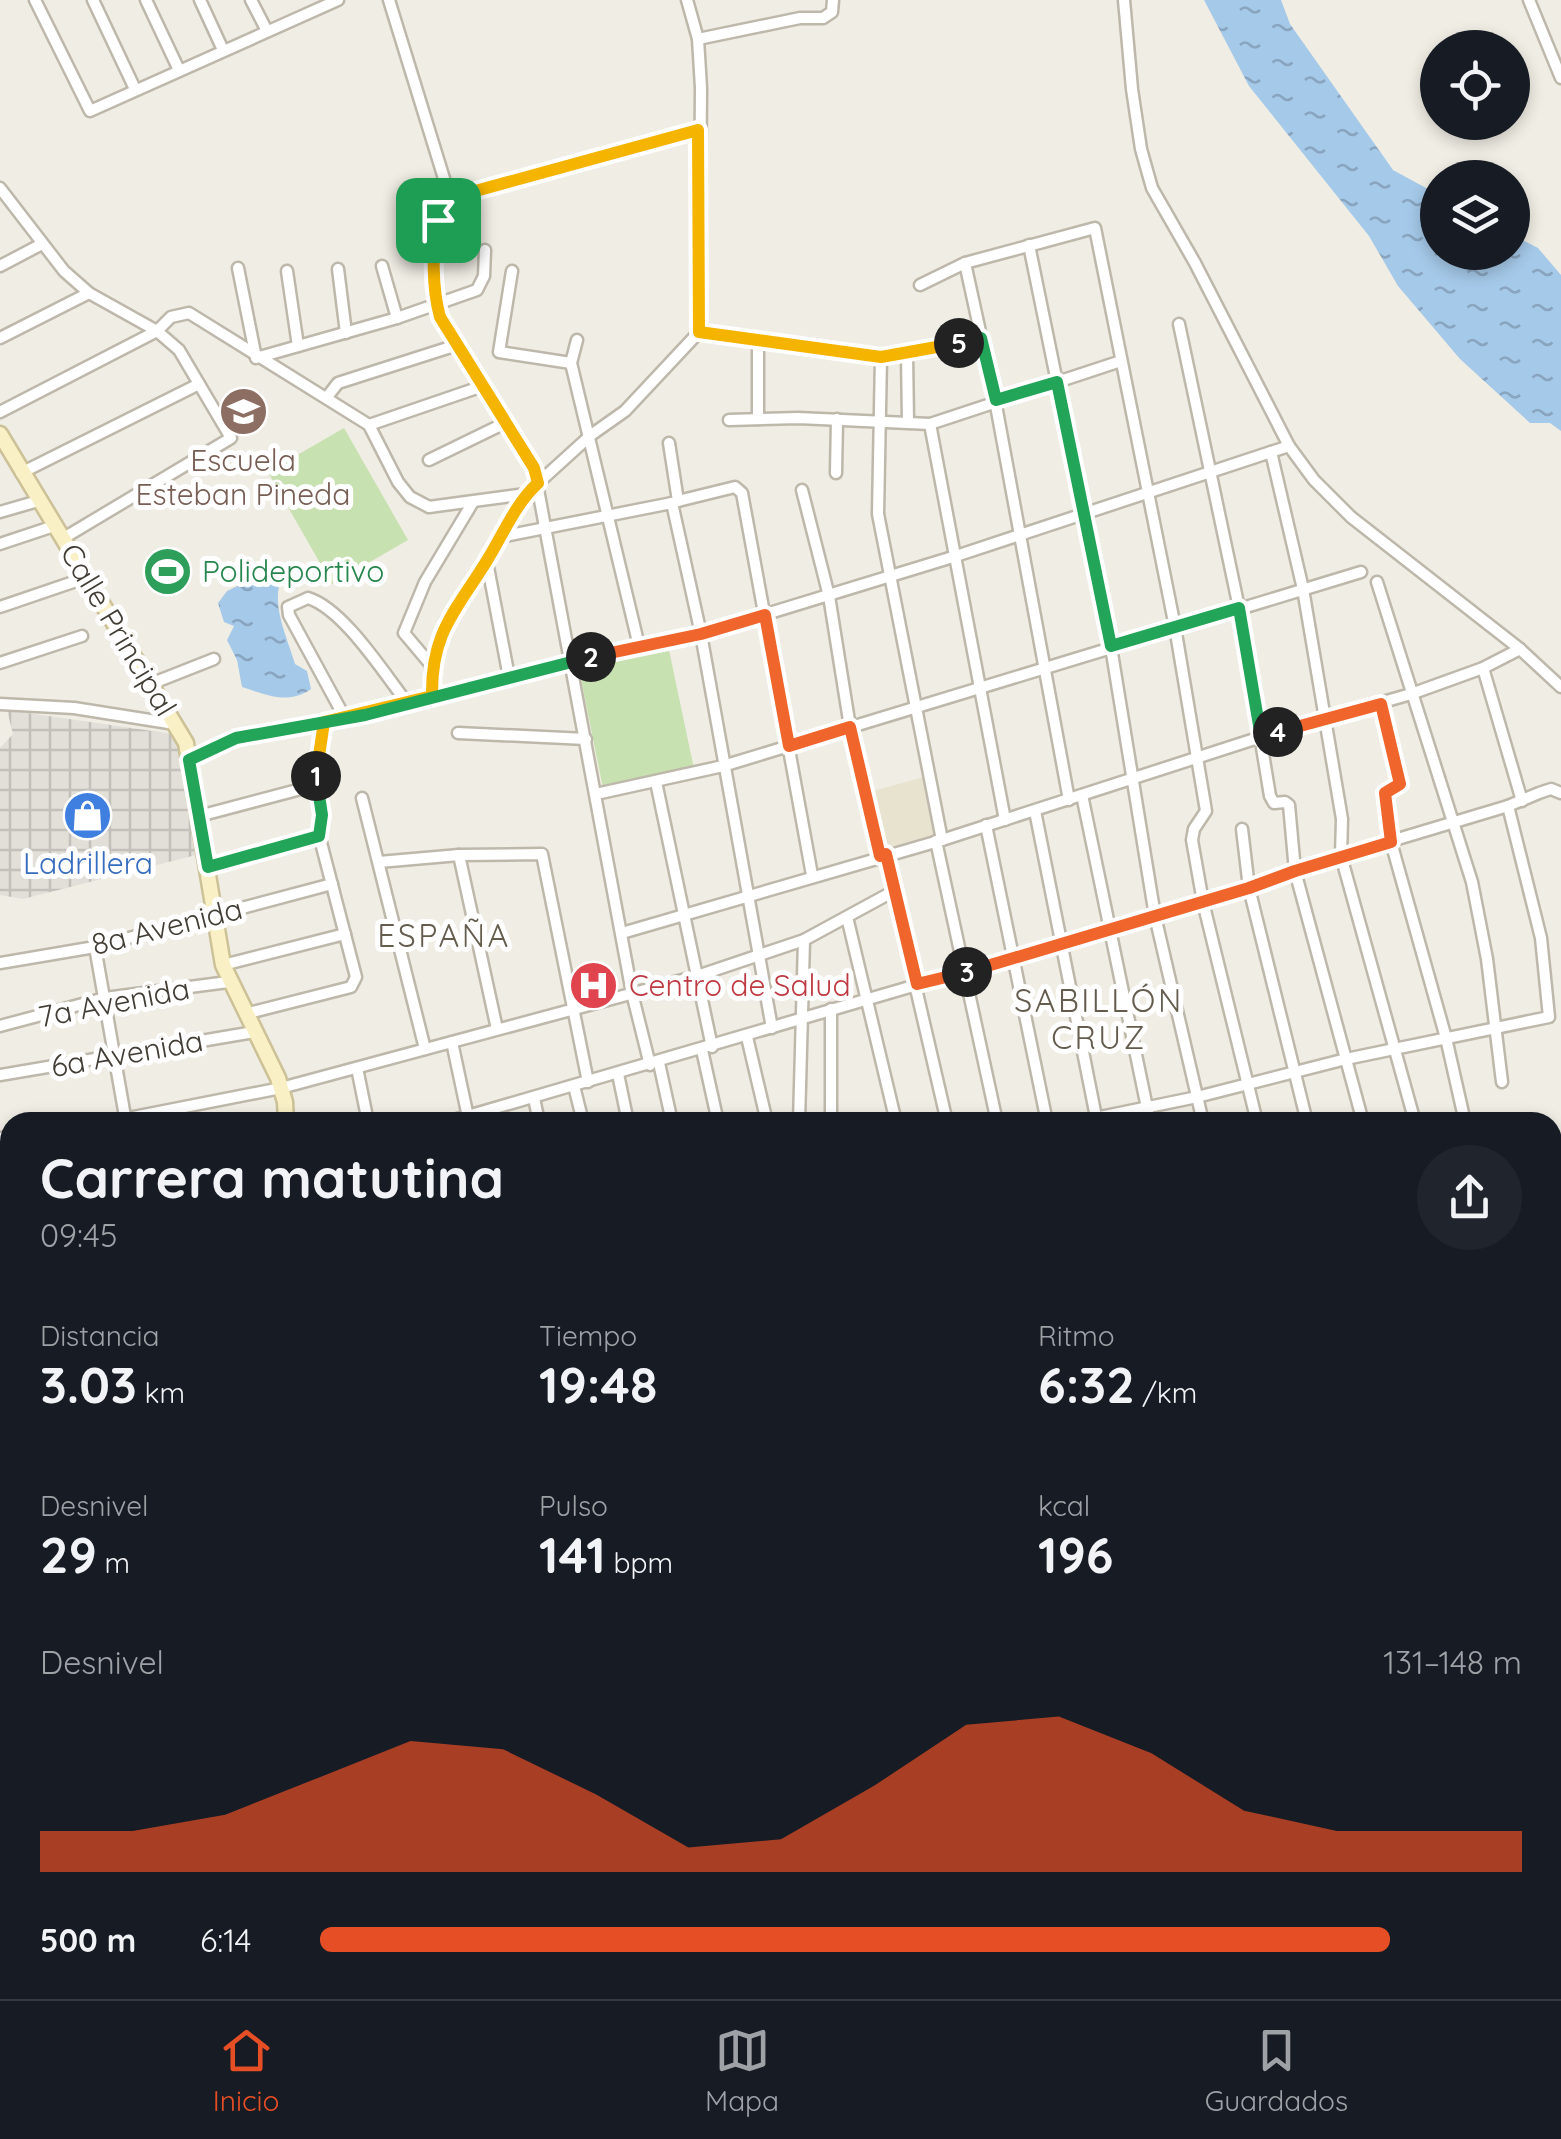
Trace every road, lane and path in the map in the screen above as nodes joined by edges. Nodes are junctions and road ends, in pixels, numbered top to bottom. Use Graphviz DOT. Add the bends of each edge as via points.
graph roads {
  1 [pos="36,0"];
  2 [pos="93,0"];
  3 [pos="146,0"];
  4 [pos="200,0"];
  5 [pos="251,0"];
  6 [pos="304,0"];
  7 [pos="338,0"];
  8 [pos="388,0"];
  9 [pos="687,0"];
  10 [pos="833,0"];
  11 [pos="1124,0"];
  12 [pos="1529,0"];
  13 [pos="310,12"];
  14 [pos="266,31"];
  15 [pos="698,39"];
  16 [pos="223,50"];
  17 [pos="180,70"];
  18 [pos="1561,78"];
  19 [pos="136,89"];
  20 [pos="698,130"];
  21 [pos="0,188"];
  22 [pos="450,198"];
  23 [pos="42,244"];
  24 [pos="1029,245"];
  25 [pos="485,250"];
  26 [pos="965,264"];
  27 [pos="0,266"];
  28 [pos="382,266"];
  29 [pos="238,268"];
  30 [pos="338,270"];
  31 [pos="287,271"];
  32 [pos="512,271"];
  33 [pos="920,285"];
  34 [pos="90,293"];
  35 [pos="436,305"];
  36 [pos="396,318"];
  37 [pos="1179,324"];
  38 [pos="157,331"];
  39 [pos="699,332"];
  40 [pos="346,333"];
  41 [pos="0,338"];
  42 [pos="981,338"];
  43 [pos="577,340"];
  44 [pos="758,342"];
  45 [pos="458,345"];
  46 [pos="298,346"];
  47 [pos="907,355"];
  48 [pos="881,357"];
  49 [pos="256,358"];
  50 [pos="1122,361"];
  51 [pos="571,363"];
  52 [pos="1057,382"];
  53 [pos="199,384"];
  54 [pos="483,386"];
  55 [pos="328,397"];
  56 [pos="996,400"];
  57 [pos="0,412"];
  58 [pos="758,419"];
  59 [pos="729,420"];
  60 [pos="837,420"];
  61 [pos="882,420"];
  62 [pos="506,422"];
  63 [pos="908,422"];
  64 [pos="930,424"];
  65 [pos="369,425"];
  66 [pos="0,434"];
  67 [pos="591,434"];
  68 [pos="668,443"];
  69 [pos="1289,446"];
  70 [pos="1271,452"];
  71 [pos="429,460"];
  72 [pos="1210,472"];
  73 [pos="21,473"];
  74 [pos="836,473"];
  75 [pos="538,483"];
  76 [pos="802,490"];
  77 [pos="1149,491"];
  78 [pos="526,494"];
  79 [pos="38,500"];
  80 [pos="472,502"];
  81 [pos="675,502"];
  82 [pos="0,512"];
  83 [pos="609,513"];
  84 [pos="1084,513"];
  85 [pos="546,528"];
  86 [pos="58,533"];
  87 [pos="1020,533"];
  88 [pos="500,538"];
  89 [pos="0,544"];
  90 [pos="956,556"];
  91 [pos="486,562"];
  92 [pos="1361,572"];
  93 [pos="890,575"];
  94 [pos="88,577"];
  95 [pos="1377,582"];
  96 [pos="1303,589"];
  97 [pos="829,596"];
  98 [pos="0,606"];
  99 [pos="1239,608"];
  100 [pos="765,615"];
  101 [pos="1175,627"];
  102 [pos="701,634"];
  103 [pos="82,636"];
  104 [pos="639,646"];
  105 [pos="1111,646"];
  106 [pos="1520,649"];
  107 [pos="214,659"];
  108 [pos="571,662"];
  109 [pos="0,663"];
  110 [pos="431,665"];
  111 [pos="1046,666"];
  112 [pos="1483,668"];
  113 [pos="509,677"];
  114 [pos="153,684"];
  115 [pos="981,686"];
  116 [pos="1561,687"];
  117 [pos="1411,694"];
  118 [pos="432,696"];
  119 [pos="0,702"];
  120 [pos="408,704"];
  121 [pos="1381,704"];
  122 [pos="916,706"];
  123 [pos="345,718"];
  124 [pos="1325,720"];
  125 [pos="324,722"];
  126 [pos="175,724"];
  127 [pos="850,727"];
  128 [pos="458,733"];
  129 [pos="1261,737"];
  130 [pos="586,739"];
  131 [pos="789,746"];
  132 [pos="1196,757"];
  133 [pos="189,760"];
  134 [pos="723,766"];
  135 [pos="1131,778"];
  136 [pos="656,782"];
  137 [pos="316,786"];
  138 [pos="1561,793"];
  139 [pos="596,794"];
  140 [pos="1082,795"];
  141 [pos="362,798"];
  142 [pos="1068,800"];
  143 [pos="1522,801"];
  144 [pos="1508,806"];
  145 [pos="1035,810"];
  146 [pos="199,816"];
  147 [pos="1005,820"];
  148 [pos="1452,821"];
  149 [pos="986,826"];
  150 [pos="1242,829"];
  151 [pos="319,836"];
  152 [pos="939,841"];
  153 [pos="1391,842"];
  154 [pos="459,855"];
  155 [pos="882,855"];
  156 [pos="1341,856"];
  157 [pos="380,862"];
  158 [pos="208,867"];
  159 [pos="1295,871"];
  160 [pos="812,875"];
  161 [pos="332,884"];
  162 [pos="1249,888"];
  163 [pos="894,891"];
  164 [pos="746,895"];
  165 [pos="1203,902"];
  166 [pos="683,915"];
  167 [pos="215,916"];
  168 [pos="1155,916"];
  169 [pos="847,917"];
  170 [pos="1110,930"];
  171 [pos="622,933"];
  172 [pos="345,934"];
  173 [pos="804,940"];
  174 [pos="1062,944"];
  175 [pos="94,946"];
  176 [pos="760,954"];
  177 [pos="1015,958"];
  178 [pos="0,963"];
  179 [pos="222,965"];
  180 [pos="965,973"];
  181 [pos="697,976"];
  182 [pos="228,982"];
  183 [pos="917,984"];
  184 [pos="632,992"];
  185 [pos="106,998"];
  186 [pos="867,999"];
  187 [pos="831,1009"];
  188 [pos="571,1011"];
  189 [pos="245,1014"];
  190 [pos="804,1019"];
  191 [pos="0,1026"];
  192 [pos="1494,1027"];
  193 [pos="772,1028"];
  194 [pos="497,1030"];
  195 [pos="254,1032"];
  196 [pos="747,1037"];
  197 [pos="1446,1038"];
  198 [pos="452,1042"];
  199 [pos="707,1048"];
  200 [pos="425,1049"];
  201 [pos="1396,1049"];
  202 [pos="115,1057"];
  203 [pos="1346,1058"];
  204 [pos="654,1064"];
  205 [pos="357,1068"];
  206 [pos="1294,1072"];
  207 [pos="0,1074"];
  208 [pos="618,1074"];
  209 [pos="588,1082"];
  210 [pos="1502,1082"];
  211 [pos="1248,1084"];
  212 [pos="574,1086"];
  213 [pos="282,1088"];
  214 [pos="1197,1097"];
  215 [pos="534,1098"];
  216 [pos="1146,1108"];
  217 [pos="124,1112"];
  218 [pos="168,1112"];
  219 [pos="285,1112"];
  220 [pos="366,1112"];
  221 [pos="467,1112"];
  222 [pos="488,1112"];
  223 [pos="537,1112"];
  224 [pos="580,1112"];
  225 [pos="626,1112"];
  226 [pos="669,1112"];
  227 [pos="717,1112"];
  228 [pos="765,1112"];
  229 [pos="800,1112"];
  230 [pos="832,1112"];
  231 [pos="894,1112"];
  232 [pos="946,1112"];
  233 [pos="995,1112"];
  234 [pos="1045,1112"];
  235 [pos="1094,1112"];
  236 [pos="1129,1112"];
  237 [pos="1147,1112"];
  238 [pos="1201,1112"];
  239 [pos="1254,1112"];
  240 [pos="1304,1112"];
  241 [pos="1360,1112"];
  242 [pos="1412,1112"];
  243 [pos="1463,1112"];
  1 -- 19 [label="street" via="90,111"];
  2 -- 19 [label="street"];
  3 -- 17 [label="street"];
  4 -- 16 [label="street"];
  5 -- 14 [label="street"];
  6 -- 13 [label="street"];
  7 -- 13 [label="street"];
  8 -- 22 [label="street"];
  9 -- 15 [label="street"];
  10 -- 15 [label="street" via="823,18"];
  11 -- 69 [label="street" via="1132,88 1152,188"];
  12 -- 18 [label="street"];
  13 -- 14 [label="street"];
  14 -- 16 [label="street"];
  15 -- 20 [label="street"];
  16 -- 17 [label="street"];
  17 -- 19 [label="street"];
  20 -- 22 [label="street"];
  20 -- 39 [label="street"];
  21 -- 23 [label="street"];
  22 -- 35 [label="street" via="434,239"];
  23 -- 27 [label="street"];
  23 -- 34 [label="street"];
  24 -- 26 [label="street"];
  24 -- 50 [label="street" via="1095,228"];
  24 -- 52 [label="street"];
  25 -- 35 [label="street" via="480,288"];
  26 -- 33 [label="street"];
  26 -- 42 [label="street"];
  28 -- 36 [label="street"];
  29 -- 49 [label="street"];
  30 -- 40 [label="street"];
  31 -- 46 [label="street"];
  32 -- 51 [label="street" via="500,352"];
  34 -- 38 [label="street"];
  34 -- 41 [label="street"];
  35 -- 36 [label="street"];
  35 -- 45 [label="street"];
  36 -- 40 [label="street"];
  37 -- 72 [label="street"];
  38 -- 49 [label="street" via="171,316 189,313"];
  38 -- 53 [label="street" via="179,350"];
  38 -- 57 [label="street"];
  39 -- 44 [label="street"];
  39 -- 67 [label="street" via="626,411"];
  40 -- 46 [label="street"];
  42 -- 47 [label="street"];
  42 -- 56 [label="street"];
  43 -- 51 [label="street"];
  44 -- 48 [label="street"];
  44 -- 58 [label="street"];
  45 -- 54 [label="street"];
  45 -- 55 [label="street" via="338,383"];
  46 -- 49 [label="street"];
  47 -- 48 [label="street"];
  47 -- 63 [label="street"];
  48 -- 61 [label="street"];
  49 -- 55 [label="street"];
  50 -- 52 [label="street"];
  50 -- 77 [label="street"];
  51 -- 67 [label="street"];
  52 -- 56 [label="street"];
  52 -- 84 [label="street"];
  53 -- 73 [label="street"];
  53 -- 86 [label="street" via="231,438"];
  54 -- 62 [label="street"];
  54 -- 65 [label="street"];
  55 -- 65 [label="street"];
  56 -- 64 [label="street"];
  56 -- 87 [label="street"];
  58 -- 59 [label="street"];
  58 -- 60 [label="street"];
  60 -- 61 [label="street"];
  60 -- 74 [label="street"];
  61 -- 63 [label="street"];
  61 -- 93 [label="street" via="878,514"];
  62 -- 71 [label="street"];
  62 -- 75 [label="street"];
  63 -- 64 [label="street"];
  64 -- 90 [label="street"];
  65 -- 80 [label="street" via="398,482 419,504"];
  66 -- 73 [label="street, Calle Principal"];
  67 -- 75 [label="street"];
  67 -- 83 [label="street"];
  68 -- 81 [label="street"];
  69 -- 70 [label="street"];
  69 -- 106 [label="street" via="1351,517"];
  70 -- 72 [label="street"];
  70 -- 96 [label="street"];
  72 -- 77 [label="street"];
  72 -- 99 [label="street"];
  73 -- 79 [label="street, Calle Principal"];
  75 -- 78 [label="street"];
  75 -- 85 [label="street"];
  76 -- 97 [label="street"];
  77 -- 84 [label="street"];
  77 -- 101 [label="street"];
  78 -- 80 [label="street"];
  78 -- 88 [label="street"];
  79 -- 82 [label="street"];
  79 -- 86 [label="street, Calle Principal"];
  80 -- 110 [label="street" via="404,633"];
  81 -- 83 [label="street"];
  81 -- 100 [label="street" via="735,487 742,493"];
  81 -- 102 [label="street"];
  83 -- 85 [label="street"];
  83 -- 104 [label="street"];
  84 -- 87 [label="street"];
  84 -- 105 [label="street"];
  85 -- 88 [label="street"];
  85 -- 108 [label="street"];
  86 -- 89 [label="street"];
  86 -- 94 [label="street, Calle Principal"];
  87 -- 90 [label="street"];
  87 -- 111 [label="street"];
  88 -- 91 [label="street"];
  90 -- 93 [label="street"];
  90 -- 115 [label="street"];
  91 -- 110 [label="street" via="446,620"];
  91 -- 113 [label="street"];
  92 -- 96 [label="street"];
  93 -- 97 [label="street"];
  93 -- 122 [label="street"];
  94 -- 98 [label="street"];
  94 -- 114 [label="street, Calle Principal"];
  95 -- 117 [label="street"];
  96 -- 99 [label="street"];
  96 -- 124 [label="street"];
  97 -- 100 [label="street"];
  97 -- 127 [label="street"];
  99 -- 101 [label="street"];
  99 -- 129 [label="street"];
  100 -- 102 [label="street"];
  100 -- 131 [label="street"];
  101 -- 105 [label="street"];
  101 -- 132 [label="street"];
  102 -- 104 [label="street"];
  102 -- 134 [label="street"];
  103 -- 109 [label="street"];
  104 -- 108 [label="street"];
  105 -- 111 [label="street"];
  105 -- 135 [label="street"];
  106 -- 112 [label="street"];
  106 -- 116 [label="street"];
  107 -- 114 [label="street"];
  108 -- 113 [label="street"];
  108 -- 130 [label="street"];
  110 -- 118 [label="street"];
  111 -- 115 [label="street"];
  111 -- 142 [label="street"];
  112 -- 117 [label="street"];
  112 -- 143 [label="street"];
  113 -- 118 [label="street"];
  114 -- 126 [label="street, Calle Principal"];
  115 -- 122 [label="street"];
  115 -- 147 [label="street"];
  117 -- 121 [label="street"];
  117 -- 148 [label="street"];
  118 -- 120 [label="street"];
  119 -- 126 [label="street"];
  120 -- 123 [label="street"];
  120 -- 123 [label="street" via="324,606 308,598 292,603 289,615"];
  121 -- 124 [label="street"];
  121 -- 153 [label="street" via="1400,784 1385,793"];
  122 -- 127 [label="street"];
  122 -- 152 [label="street"];
  123 -- 125 [label="street"];
  124 -- 129 [label="street"];
  124 -- 156 [label="street" via="1342,819"];
  125 -- 133 [label="street" via="236,738"];
  125 -- 137 [label="street"];
  126 -- 133 [label="street, Calle Principal"];
  127 -- 131 [label="street"];
  127 -- 155 [label="street"];
  128 -- 130 [label="street"];
  129 -- 132 [label="street"];
  129 -- 159 [label="street" via="1271,800 1289,805"];
  130 -- 139 [label="street"];
  131 -- 134 [label="street"];
  131 -- 160 [label="street"];
  132 -- 135 [label="street"];
  132 -- 165 [label="street" via="1206,811 1192,834"];
  133 -- 146 [label="street, Calle Principal"];
  134 -- 136 [label="street"];
  134 -- 164 [label="street"];
  135 -- 140 [label="street"];
  135 -- 168 [label="street"];
  136 -- 139 [label="street"];
  136 -- 166 [label="street"];
  137 -- 146 [label="street"];
  137 -- 151 [label="street"];
  138 -- 143 [label="street"];
  139 -- 171 [label="street"];
  140 -- 142 [label="street"];
  140 -- 170 [label="street"];
  141 -- 157 [label="street"];
  142 -- 145 [label="street"];
  143 -- 144 [label="street"];
  144 -- 148 [label="street"];
  144 -- 192 [label="street" via="1541,938 1549,1017"];
  145 -- 147 [label="street"];
  145 -- 174 [label="street"];
  146 -- 158 [label="street, Calle Principal"];
  147 -- 149 [label="street"];
  148 -- 153 [label="street"];
  148 -- 192 [label="street" via="1480,914"];
  149 -- 152 [label="street"];
  149 -- 177 [label="street"];
  150 -- 162 [label="street"];
  151 -- 158 [label="street"];
  151 -- 161 [label="street"];
  152 -- 155 [label="street"];
  152 -- 180 [label="street"];
  153 -- 156 [label="street"];
  153 -- 197 [label="street"];
  154 -- 157 [label="street"];
  154 -- 188 [label="street" via="542,854"];
  154 -- 194 [label="street"];
  155 -- 160 [label="street"];
  155 -- 163 [label="street"];
  156 -- 159 [label="street"];
  156 -- 201 [label="street"];
  157 -- 200 [label="street"];
  158 -- 167 [label="street, Calle Principal"];
  159 -- 162 [label="street"];
  159 -- 203 [label="street"];
  160 -- 164 [label="street"];
  161 -- 167 [label="street, 8a Avenida"];
  161 -- 172 [label="street"];
  162 -- 165 [label="street"];
  162 -- 206 [label="street"];
  163 -- 169 [label="street"];
  163 -- 183 [label="street"];
  164 -- 166 [label="street"];
  164 -- 176 [label="street"];
  165 -- 168 [label="street"];
  165 -- 211 [label="street"];
  166 -- 171 [label="street"];
  166 -- 181 [label="street"];
  167 -- 175 [label="street, 8a Avenida"];
  167 -- 179 [label="street, Calle Principal"];
  168 -- 170 [label="street"];
  168 -- 214 [label="street"];
  169 -- 173 [label="street"];
  169 -- 186 [label="street"];
  170 -- 174 [label="street"];
  170 -- 216 [label="street"];
  171 -- 184 [label="street"];
  172 -- 179 [label="street"];
  172 -- 189 [label="street" via="356,977 351,986"];
  173 -- 176 [label="street"];
  173 -- 190 [label="street"];
  174 -- 177 [label="street"];
  174 -- 235 [label="street"];
  175 -- 178 [label="street, 8a Avenida"];
  175 -- 185 [label="street"];
  176 -- 181 [label="street"];
  176 -- 193 [label="street"];
  177 -- 180 [label="street"];
  177 -- 234 [label="street"];
  179 -- 182 [label="street, Calle Principal"];
  180 -- 183 [label="street"];
  180 -- 233 [label="street"];
  181 -- 184 [label="street"];
  181 -- 199 [label="street"];
  182 -- 185 [label="street, 7a Avenida"];
  182 -- 189 [label="street, Calle Principal"];
  183 -- 186 [label="street"];
  183 -- 232 [label="street"];
  184 -- 188 [label="street"];
  184 -- 204 [label="street"];
  185 -- 191 [label="street, 7a Avenida"];
  185 -- 202 [label="street"];
  186 -- 187 [label="street"];
  186 -- 231 [label="street"];
  187 -- 190 [label="street"];
  187 -- 230 [label="street"];
  188 -- 194 [label="street"];
  188 -- 209 [label="street"];
  189 -- 195 [label="street, Calle Principal"];
  190 -- 193 [label="street"];
  190 -- 229 [label="street"];
  192 -- 197 [label="street"];
  192 -- 210 [label="street"];
  193 -- 196 [label="street"];
  194 -- 198 [label="street"];
  195 -- 202 [label="street, 6a Avenida"];
  195 -- 213 [label="street, Calle Principal"];
  196 -- 199 [label="street"];
  196 -- 228 [label="street"];
  197 -- 201 [label="street"];
  197 -- 243 [label="street"];
  198 -- 200 [label="street"];
  198 -- 221 [label="street"];
  199 -- 204 [label="street"];
  199 -- 227 [label="street"];
  200 -- 205 [label="street"];
  201 -- 203 [label="street"];
  201 -- 242 [label="street"];
  202 -- 207 [label="street, 6a Avenida"];
  202 -- 217 [label="street"];
  203 -- 206 [label="street"];
  203 -- 241 [label="street"];
  204 -- 208 [label="street"];
  204 -- 226 [label="street"];
  205 -- 213 [label="street"];
  205 -- 220 [label="street"];
  206 -- 211 [label="street"];
  206 -- 240 [label="street"];
  208 -- 209 [label="street"];
  208 -- 225 [label="street"];
  209 -- 212 [label="street"];
  211 -- 214 [label="street"];
  211 -- 239 [label="street"];
  212 -- 215 [label="street"];
  212 -- 224 [label="street"];
  213 -- 218 [label="street"];
  213 -- 219 [label="street, Calle Principal"];
  214 -- 216 [label="street"];
  214 -- 238 [label="street"];
  215 -- 222 [label="street"];
  215 -- 223 [label="street"];
  216 -- 236 [label="street"];
  216 -- 237 [label="street"];
}
